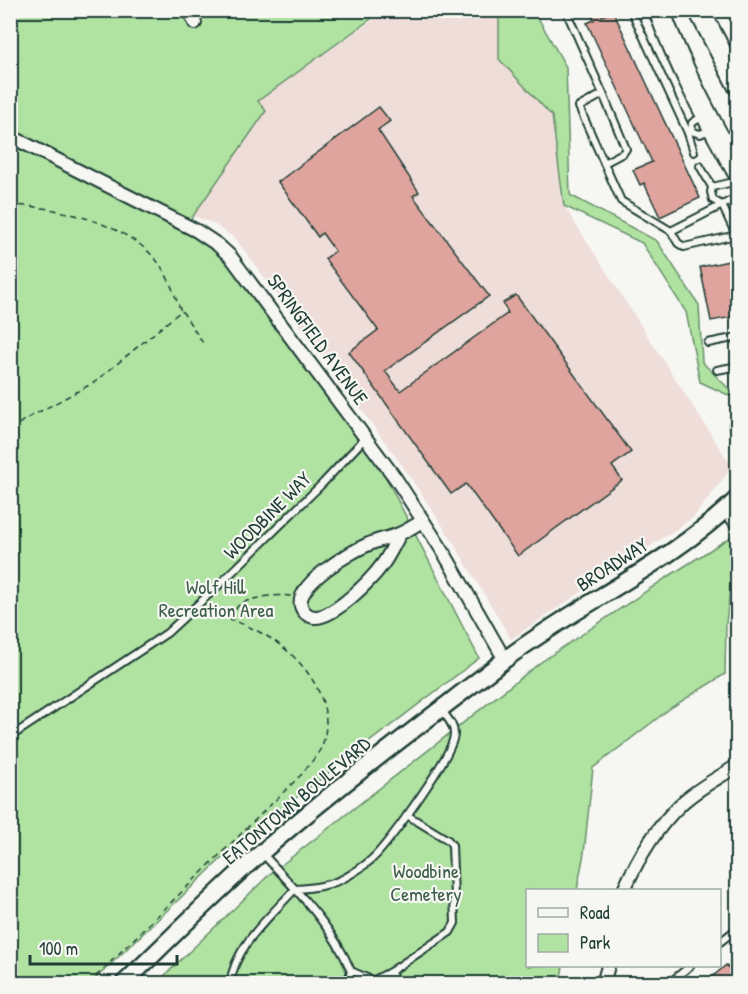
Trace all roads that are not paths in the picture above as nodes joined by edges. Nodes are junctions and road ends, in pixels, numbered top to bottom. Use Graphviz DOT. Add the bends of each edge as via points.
graph roads {
  1 [pos="189,10"];
  2 [pos="574,10"];
  3 [pos="631,10"];
  4 [pos="659,10"];
  5 [pos="699,10"];
  6 [pos="195,23"];
  7 [pos="738,85"];
  8 [pos="603,94"];
  9 [pos="710,121"];
  10 [pos="689,132"];
  11 [pos="10,136"];
  12 [pos="694,152"];
  13 [pos="604,163"];
  14 [pos="700,166"];
  15 [pos="738,172"];
  16 [pos="738,181"];
  17 [pos="712,187"];
  18 [pos="738,197"];
  19 [pos="722,205"];
  20 [pos="671,231"];
  21 [pos="737,237"];
  22 [pos="738,337"];
  23 [pos="708,343"];
  24 [pos="738,366"];
  25 [pos="717,370"];
  26 [pos="736,420"];
  27 [pos="366,437"];
  28 [pos="738,440"];
  29 [pos="738,498"];
  30 [pos="726,509"];
  31 [pos="423,521"];
  32 [pos="738,526"];
  33 [pos="400,534"];
  34 [pos="505,660"];
  35 [pos="441,710"];
  36 [pos="10,737"];
  37 [pos="738,765"];
  38 [pos="407,815"];
  39 [pos="262,852"];
  40 [pos="295,889"];
  41 [pos="625,889"];
  42 [pos="738,928"];
  43 [pos="721,941"];
  44 [pos="608,967"];
  45 [pos="689,967"];
  46 [pos="351,971"];
  47 [pos="390,972"];
  48 [pos="374,982"];
  49 [pos="123,984"];
  50 [pos="230,984"];
  51 [pos="347,984"];
  52 [pos="398,984"];
  53 [pos="603,984"];
  54 [pos="668,984"];
  1 -- 6 [label="street"];
  2 -- 8 [label="lane" via="567,12"];
  3 -- 10 [label="lane"];
  4 -- 9 [label="highway"];
  5 -- 7 [label="highway"];
  8 -- 13 [label="lane" via="626,148"];
  8 -- 13 [label="lane" via="579,106"];
  9 -- 10 [label="lane" via="700,134"];
  9 -- 10 [label="lane" via="692,123"];
  9 -- 15 [label="highway"];
  10 -- 12 [label="lane"];
  11 -- 27 [label="street, SPRINGFIELD AVENUE" via="218,245 242,268"];
  13 -- 20 [label="lane" via="621,201"];
  14 -- 17 [label="lane"];
  16 -- 17 [label="lane"];
  17 -- 19 [label="lane" via="713,200"];
  18 -- 19 [label="lane"];
  19 -- 20 [label="lane"];
  19 -- 21 [label="lane"];
  20 -- 21 [label="lane" via="684,247"];
  22 -- 23 [label="lane"];
  24 -- 25 [label="lane"];
  26 -- 28 [label="lane" via="733,424"];
  27 -- 31 [label="street, SPRINGFIELD AVENUE"];
  27 -- 36 [label="lane, WOODBINE WAY" via="167,633"];
  29 -- 30 [label="street, BROADWAY"];
  30 -- 32 [label="street"];
  30 -- 34 [label="street, BROADWAY" via="659,560"];
  31 -- 33 [label="street"];
  31 -- 34 [label="street, SPRINGFIELD AVENUE"];
  33 -- 33 [label="street" via="368,544 312,580 301,598 303,610 310,616 324,616 343,604 381,566"];
  34 -- 35 [label="street, EATONTOWN BOULEVARD"];
  35 -- 38 [label="lane" via="453,725 453,742"];
  35 -- 39 [label="street, EATONTOWN BOULEVARD"];
  37 -- 41 [label="street" via="681,804 646,848"];
  38 -- 40 [label="lane" via="378,853 347,877 327,885"];
  38 -- 47 [label="lane" via="452,845 455,924 450,932"];
  39 -- 40 [label="lane"];
  39 -- 49 [label="street, EATONTOWN BOULEVARD"];
  40 -- 46 [label="lane" via="340,949"];
  40 -- 50 [label="lane" via="245,946 234,965"];
  42 -- 43 [label="lane"];
  44 -- 53 [label="street"];
  45 -- 54 [label="lane"];
  46 -- 48 [label="lane"];
  46 -- 51 [label="lane"];
  47 -- 48 [label="lane"];
  47 -- 52 [label="lane"];
}
